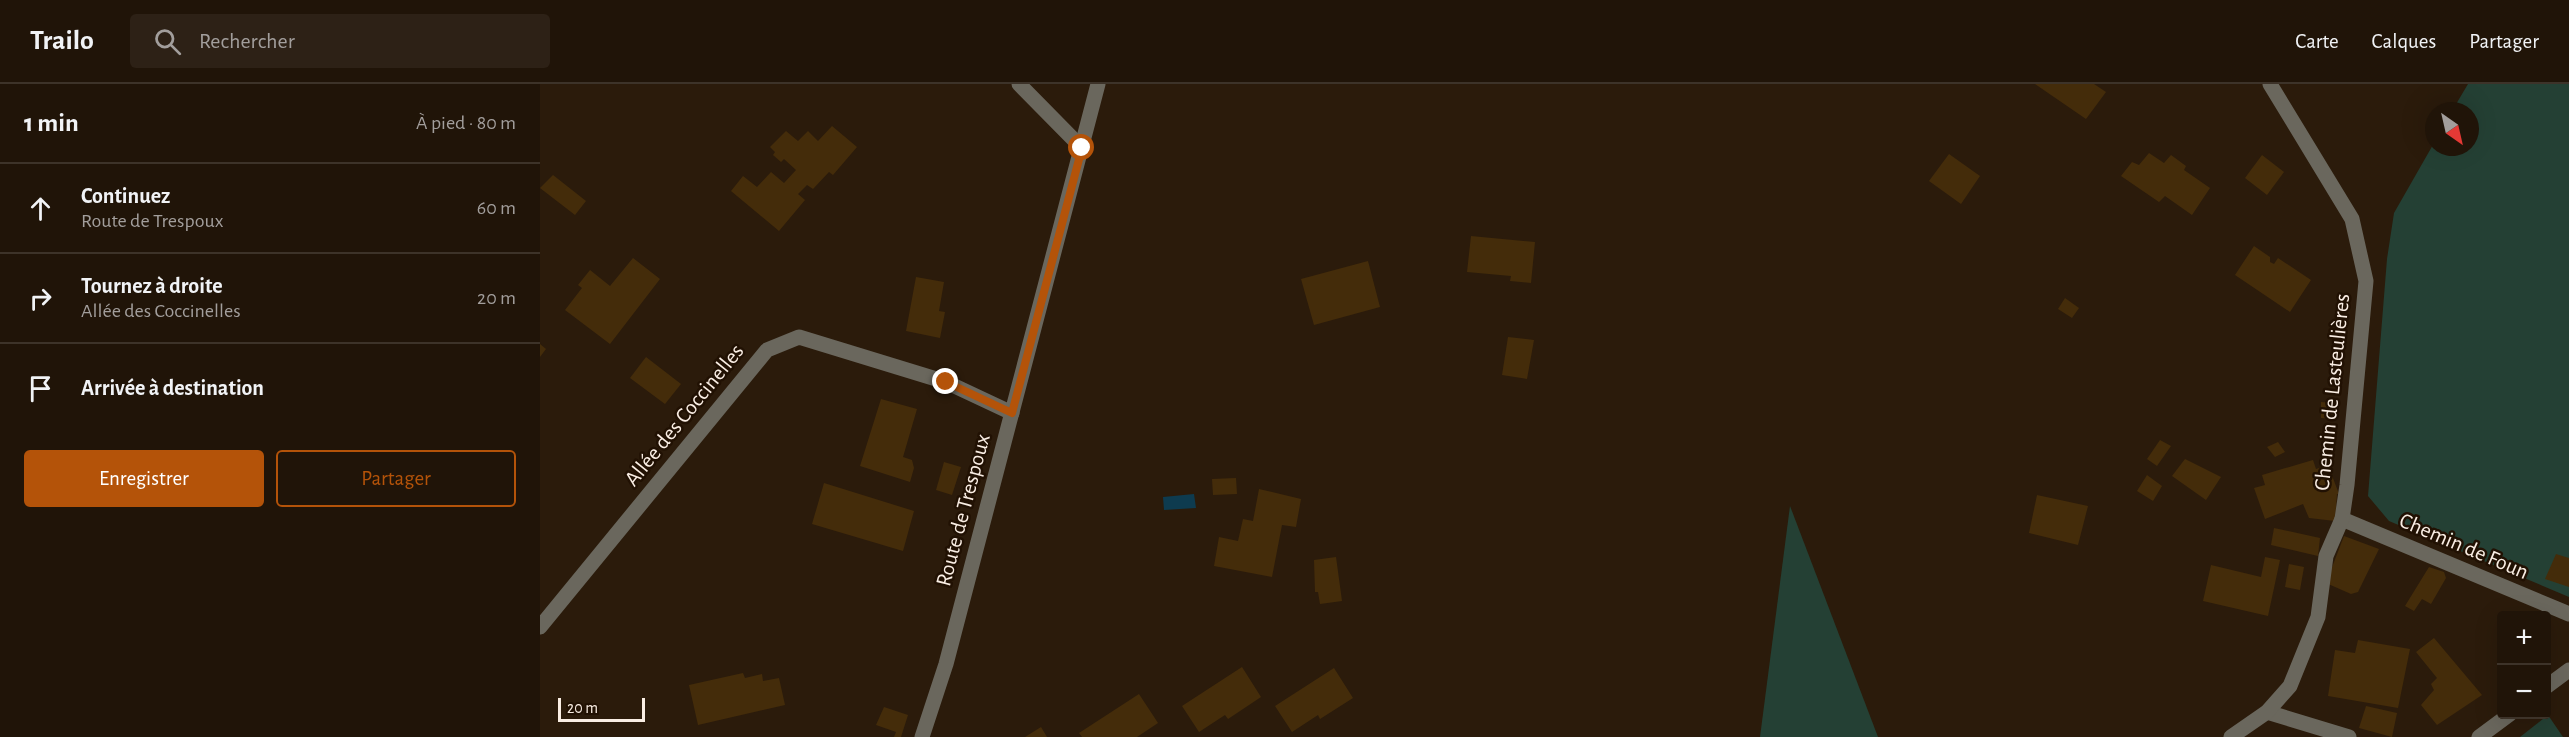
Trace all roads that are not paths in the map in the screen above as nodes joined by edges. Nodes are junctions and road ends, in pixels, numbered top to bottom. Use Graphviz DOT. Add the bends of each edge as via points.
graph roads {
  1 [pos="1019,84"];
  2 [pos="1098,84"];
  3 [pos="2270,84"];
  4 [pos="1082,148"];
  5 [pos="1012,413"];
  6 [pos="2342,519"];
  7 [pos="2569,614"];
  8 [pos="540,627"];
  9 [pos="2569,670"];
  10 [pos="2551,684"];
  11 [pos="2267,712"];
  12 [pos="2503,719"];
  13 [pos="922,737"];
  14 [pos="2231,737"];
  15 [pos="2349,737"];
  16 [pos="2479,737"];
  1 -- 4 [label="street"];
  2 -- 4 [label="street, Route de Trespoux"];
  3 -- 6 [label="street, Chemin de Lasteulières" via="2352,219 2366,281"];
  4 -- 5 [label="street, Route de Trespoux"];
  5 -- 8 [label="street, Allée des Coccinelles" via="946,382 799,337 767,350"];
  5 -- 13 [label="street, Route de Trespoux" via="946,664"];
  6 -- 7 [label="street, Chemin de Foun"];
  6 -- 11 [label="street, Chemin de Lasteulières" via="2326,556 2318,617 2290,686"];
  9 -- 10 [label="street"];
  11 -- 14 [label="street, Chemin de Lasteulières"];
  11 -- 15 [label="street"];
  12 -- 16 [label="street"];
}
